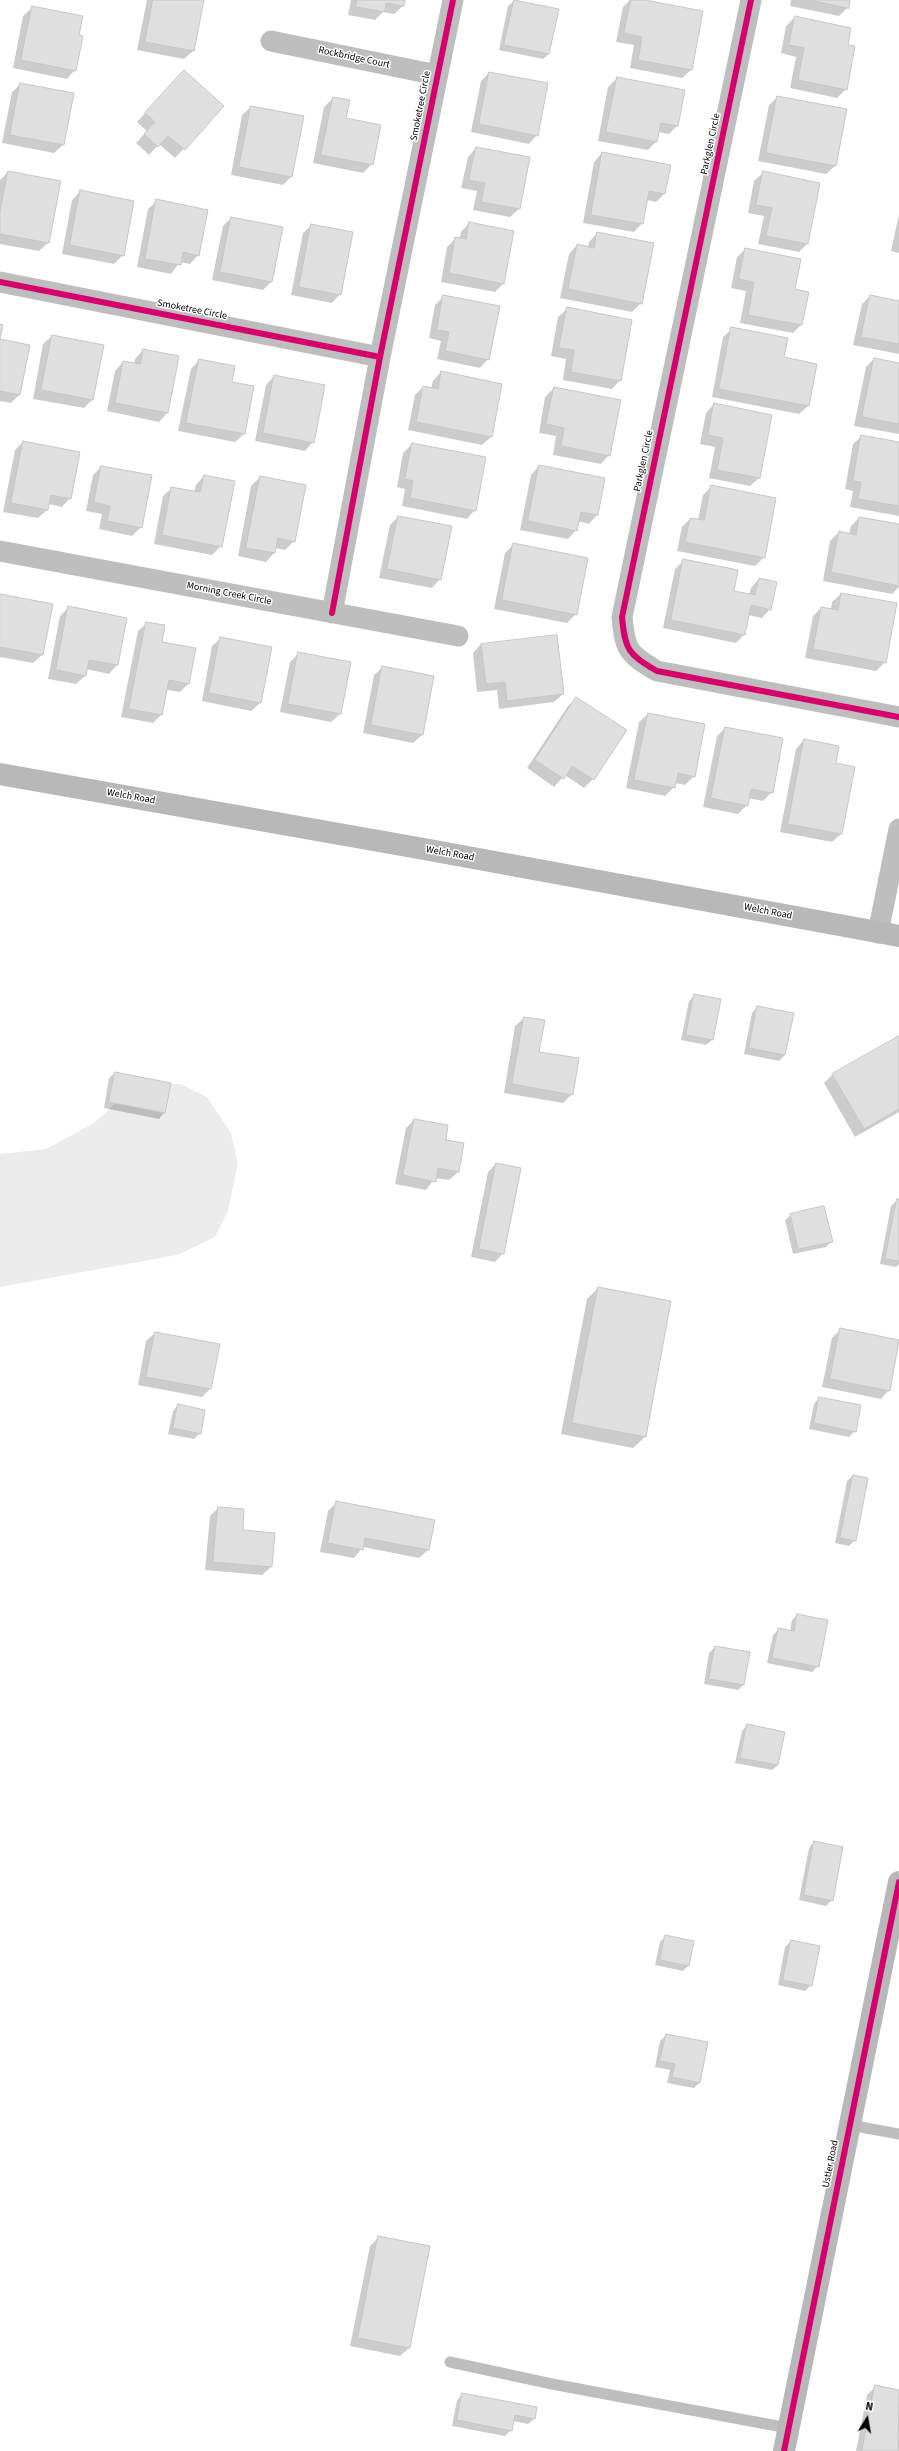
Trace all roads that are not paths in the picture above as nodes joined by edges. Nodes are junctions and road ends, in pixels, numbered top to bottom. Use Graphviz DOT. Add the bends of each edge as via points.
graph roads {
  1 [pos="453,0"];
  2 [pos="751,0"];
  3 [pos="271,40"];
  4 [pos="437,75"];
  5 [pos="0,282"];
  6 [pos="380,357"];
  7 [pos="0,551"];
  8 [pos="332,613"];
  9 [pos="458,636"];
  10 [pos="899,717"];
  11 [pos="0,774"];
  12 [pos="899,829"];
  13 [pos="878,933"];
  14 [pos="899,936"];
  15 [pos="899,1882"];
  16 [pos="850,2125"];
  17 [pos="899,2134"];
  18 [pos="450,2362"];
  19 [pos="788,2428"];
  20 [pos="784,2451"];
  1 -- 4 [label="street, Smoketree Circle"];
  2 -- 10 [label="street, Parkglen Circle" via="622,617 624,639 633,657 657,671"];
  3 -- 4 [label="street, Rockbridge Court"];
  4 -- 6 [label="street, Smoketree Circle"];
  5 -- 6 [label="street, Smoketree Circle"];
  6 -- 8 [label="street, Smoketree Circle"];
  7 -- 8 [label="street, Morning Creek Circle"];
  8 -- 9 [label="street, Morning Creek Circle"];
  11 -- 13 [label="main road, Welch Road" via="609,882"];
  12 -- 13 [label="street"];
  13 -- 14 [label="main road, Welch Road"];
  15 -- 16 [label="main road, Ustler Road"];
  16 -- 17 [label="lane"];
  16 -- 19 [label="main road, Ustler Road"];
  18 -- 19 [label="lane" via="552,2384"];
  19 -- 20 [label="main road, Ustler Road"];
}
